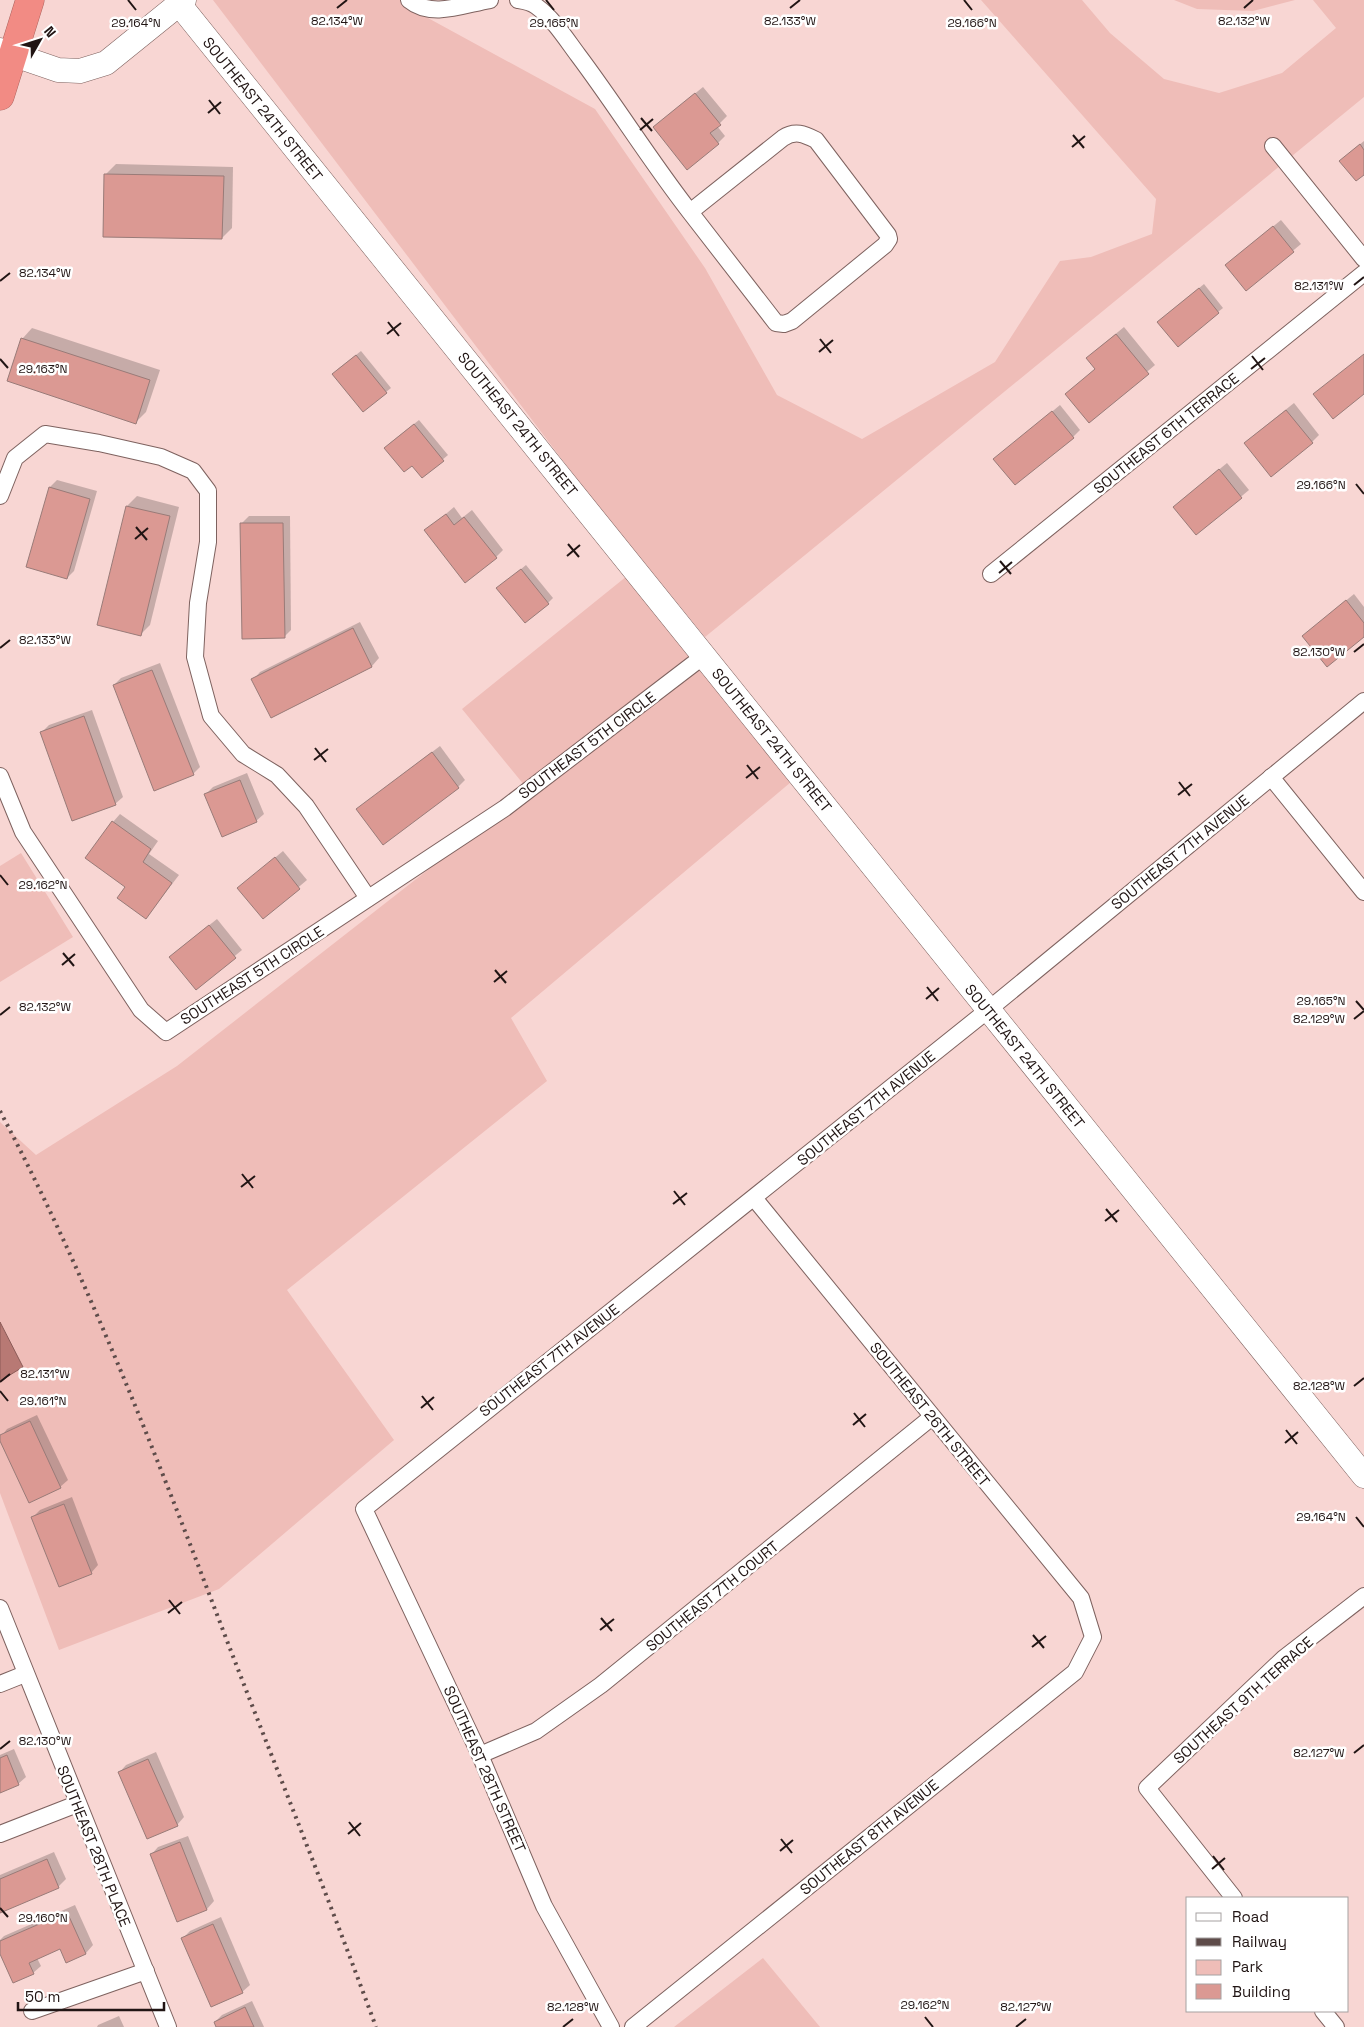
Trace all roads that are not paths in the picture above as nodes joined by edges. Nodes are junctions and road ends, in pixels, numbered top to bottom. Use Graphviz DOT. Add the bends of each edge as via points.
graph roads {
  1 [pos="30,0"];
  2 [pos="410,0"];
  3 [pos="490,0"];
  4 [pos="518,0"];
  5 [pos="182,2"];
  6 [pos="6,52"];
  7 [pos="0,96"];
  8 [pos="1274,146"];
  9 [pos="690,212"];
  10 [pos="1364,259"];
  11 [pos="1364,273"];
  12 [pos="0,496"];
  13 [pos="992,574"];
  14 [pos="705,655"];
  15 [pos="1364,701"];
  16 [pos="0,776"];
  17 [pos="1271,777"];
  18 [pos="1364,892"];
  19 [pos="368,898"];
  20 [pos="988,1010"];
  21 [pos="754,1198"];
  22 [pos="932,1417"];
  23 [pos="1364,1476"];
  24 [pos="364,1509"];
  25 [pos="1364,1596"];
  26 [pos="0,1608"];
  27 [pos="1094,1637"];
  28 [pos="25,1674"];
  29 [pos="0,1684"];
  30 [pos="480,1755"];
  31 [pos="77,1804"];
  32 [pos="0,1834"];
  33 [pos="1233,1897"];
  34 [pos="146,1971"];
  35 [pos="32,2011"];
  36 [pos="1325,2012"];
  37 [pos="168,2027"];
  38 [pos="612,2027"];
  39 [pos="633,2027"];
  40 [pos="1336,2027"];
  1 -- 6 [label="highway"];
  2 -- 3 [label="street" via="418,7 435,10"];
  4 -- 9 [label="street" via="536,5 555,25"];
  5 -- 6 [label="street" via="106,63 80,71 58,70"];
  5 -- 14 [label="street, SOUTHEAST 24TH STREET"];
  6 -- 7 [label="highway"];
  8 -- 10 [label="street"];
  9 -- 9 [label="street" via="783,138 801,133 816,140 889,239 792,321 776,323"];
  11 -- 13 [label="street, SOUTHEAST 6TH TERRACE"];
  12 -- 19 [label="street" via="15,458 45,434 161,457 193,472 208,491 208,542 198,603 195,657 211,716 243,754 277,775 306,806"];
  14 -- 19 [label="street, SOUTHEAST 5TH CIRCLE" via="505,808"];
  14 -- 20 [label="street, SOUTHEAST 24TH STREET"];
  15 -- 17 [label="street, SOUTHEAST 7TH AVENUE"];
  16 -- 19 [label="street, SOUTHEAST 5TH CIRCLE" via="33,849 141,1010 166,1032"];
  17 -- 18 [label="street"];
  17 -- 20 [label="street, SOUTHEAST 7TH AVENUE"];
  20 -- 21 [label="street, SOUTHEAST 7TH AVENUE"];
  20 -- 23 [label="street, SOUTHEAST 24TH STREET"];
  21 -- 22 [label="street, SOUTHEAST 26TH STREET"];
  21 -- 24 [label="street, SOUTHEAST 7TH AVENUE"];
  22 -- 27 [label="street, SOUTHEAST 26TH STREET" via="1081,1598"];
  22 -- 30 [label="street, SOUTHEAST 7TH COURT" via="601,1686 536,1731"];
  24 -- 30 [label="street, SOUTHEAST 28TH STREET"];
  25 -- 33 [label="street, SOUTHEAST 9TH TERRACE" via="1284,1658 1147,1788"];
  26 -- 28 [label="street, SOUTHEAST 28TH PLACE"];
  27 -- 39 [label="street, SOUTHEAST 8TH AVENUE" via="1075,1672"];
  28 -- 29 [label="street"];
  28 -- 31 [label="street, SOUTHEAST 28TH PLACE"];
  30 -- 38 [label="street, SOUTHEAST 28TH STREET" via="544,1906"];
  31 -- 32 [label="street"];
  31 -- 34 [label="street, SOUTHEAST 28TH PLACE"];
  34 -- 35 [label="street"];
  34 -- 37 [label="street, SOUTHEAST 28TH PLACE"];
  36 -- 40 [label="street"];
}
